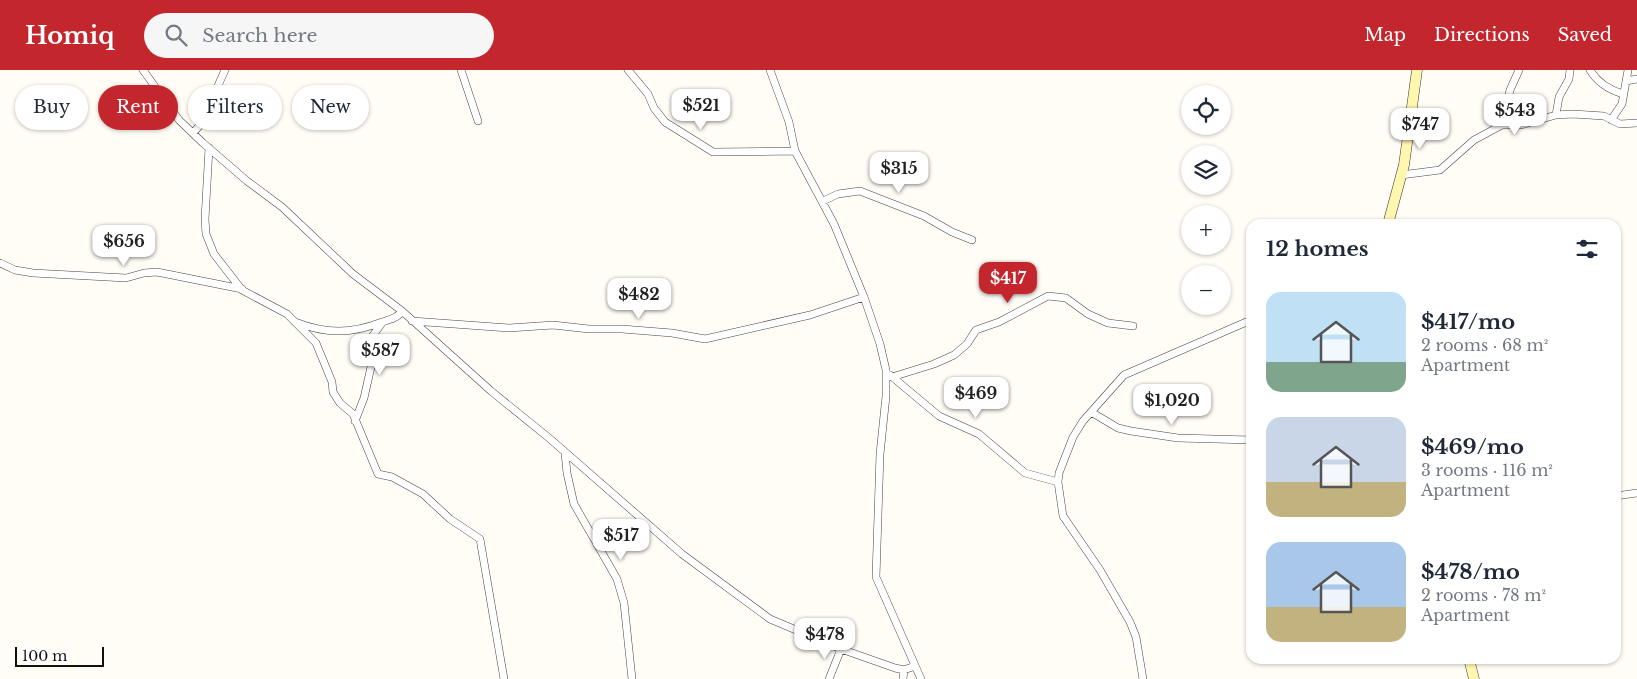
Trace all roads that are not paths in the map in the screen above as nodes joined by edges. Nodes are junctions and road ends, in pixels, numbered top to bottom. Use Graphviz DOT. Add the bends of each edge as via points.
graph roads {
  1 [pos="143,70"];
  2 [pos="225,70"];
  3 [pos="461,70"];
  4 [pos="628,70"];
  5 [pos="770,70"];
  6 [pos="1417,70"];
  7 [pos="1519,70"];
  8 [pos="1570,70"];
  9 [pos="1590,70"];
  10 [pos="1628,70"];
  11 [pos="1637,79"];
  12 [pos="1626,81"];
  13 [pos="1623,94"];
  14 [pos="1556,115"];
  15 [pos="1611,120"];
  16 [pos="478,121"];
  17 [pos="1637,123"];
  18 [pos="1502,125"];
  19 [pos="193,133"];
  20 [pos="209,148"];
  21 [pos="795,150"];
  22 [pos="1401,174"];
  23 [pos="823,201"];
  24 [pos="1389,219"];
  25 [pos="972,240"];
  26 [pos="0,263"];
  27 [pos="242,290"];
  28 [pos="864,297"];
  29 [pos="402,311"];
  30 [pos="412,321"];
  31 [pos="295,322"];
  32 [pos="384,322"];
  33 [pos="1246,322"];
  34 [pos="1133,326"];
  35 [pos="886,370"];
  36 [pos="892,377"];
  37 [pos="1091,412"];
  38 [pos="356,421"];
  39 [pos="1246,440"];
  40 [pos="565,453"];
  41 [pos="1058,482"];
  42 [pos="1637,493"];
  43 [pos="1621,495"];
  44 [pos="841,649"];
  45 [pos="1470,664"];
  46 [pos="915,666"];
  47 [pos="904,670"];
  48 [pos="504,679"];
  49 [pos="632,679"];
  50 [pos="829,679"];
  51 [pos="903,679"];
  52 [pos="921,679"];
  53 [pos="1143,679"];
  54 [pos="1474,679"];
  1 -- 19 [label="street" via="179,120"];
  2 -- 19 [label="street" via="201,124"];
  3 -- 16 [label="street"];
  4 -- 21 [label="street" via="665,122 713,152"];
  5 -- 21 [label="street" via="789,122"];
  6 -- 22 [label="main road"];
  7 -- 18 [label="street" via="1510,90"];
  8 -- 14 [label="street" via="1569,79 1558,97"];
  9 -- 13 [label="street" via="1595,78"];
  10 -- 12 [label="street"];
  11 -- 12 [label="street"];
  12 -- 13 [label="street"];
  13 -- 15 [label="street" via="1622,104"];
  14 -- 15 [label="street" via="1598,115"];
  14 -- 18 [label="street" via="1521,125"];
  15 -- 17 [label="street" via="1620,124"];
  18 -- 22 [label="street" via="1474,140 1440,170"];
  19 -- 20 [label="street"];
  20 -- 27 [label="street" via="206,234 214,254"];
  20 -- 29 [label="street" via="282,207 365,284"];
  21 -- 23 [label="street"];
  22 -- 24 [label="main road"];
  23 -- 25 [label="street" via="838,194 860,191 924,216"];
  23 -- 28 [label="street"];
  26 -- 27 [label="street" via="33,273 126,278 156,272"];
  27 -- 31 [label="street" via="281,310"];
  28 -- 30 [label="street" via="810,316 705,339 622,329 589,330 553,325 509,328"];
  28 -- 35 [label="street"];
  29 -- 30 [label="street"];
  29 -- 32 [label="street"];
  30 -- 40 [label="street"];
  31 -- 32 [label="street" via="334,332 357,330"];
  31 -- 38 [label="street" via="316,343 333,392"];
  32 -- 38 [label="street" via="372,338 371,367"];
  33 -- 37 [label="street" via="1124,375"];
  34 -- 36 [label="street" via="1108,323 1066,298 1048,296 999,322 976,330 954,355"];
  35 -- 36 [label="street"];
  35 -- 46 [label="street" via="876,577"];
  36 -- 41 [label="street" via="939,416 988,441 1025,473"];
  37 -- 39 [label="street" via="1118,428 1131,431 1178,438"];
  37 -- 41 [label="street" via="1074,437"];
  38 -- 48 [label="street" via="378,474 392,477 423,494 450,519 480,539"];
  40 -- 44 [label="street" via="682,554 770,618"];
  40 -- 49 [label="street" via="574,504 617,579 624,603"];
  41 -- 53 [label="street" via="1063,516 1130,622 1139,650"];
  42 -- 43 [label="street"];
  44 -- 47 [label="street"];
  44 -- 50 [label="street"];
  45 -- 54 [label="main road"];
  46 -- 47 [label="street"];
  46 -- 52 [label="street"];
  47 -- 51 [label="street"];
}
